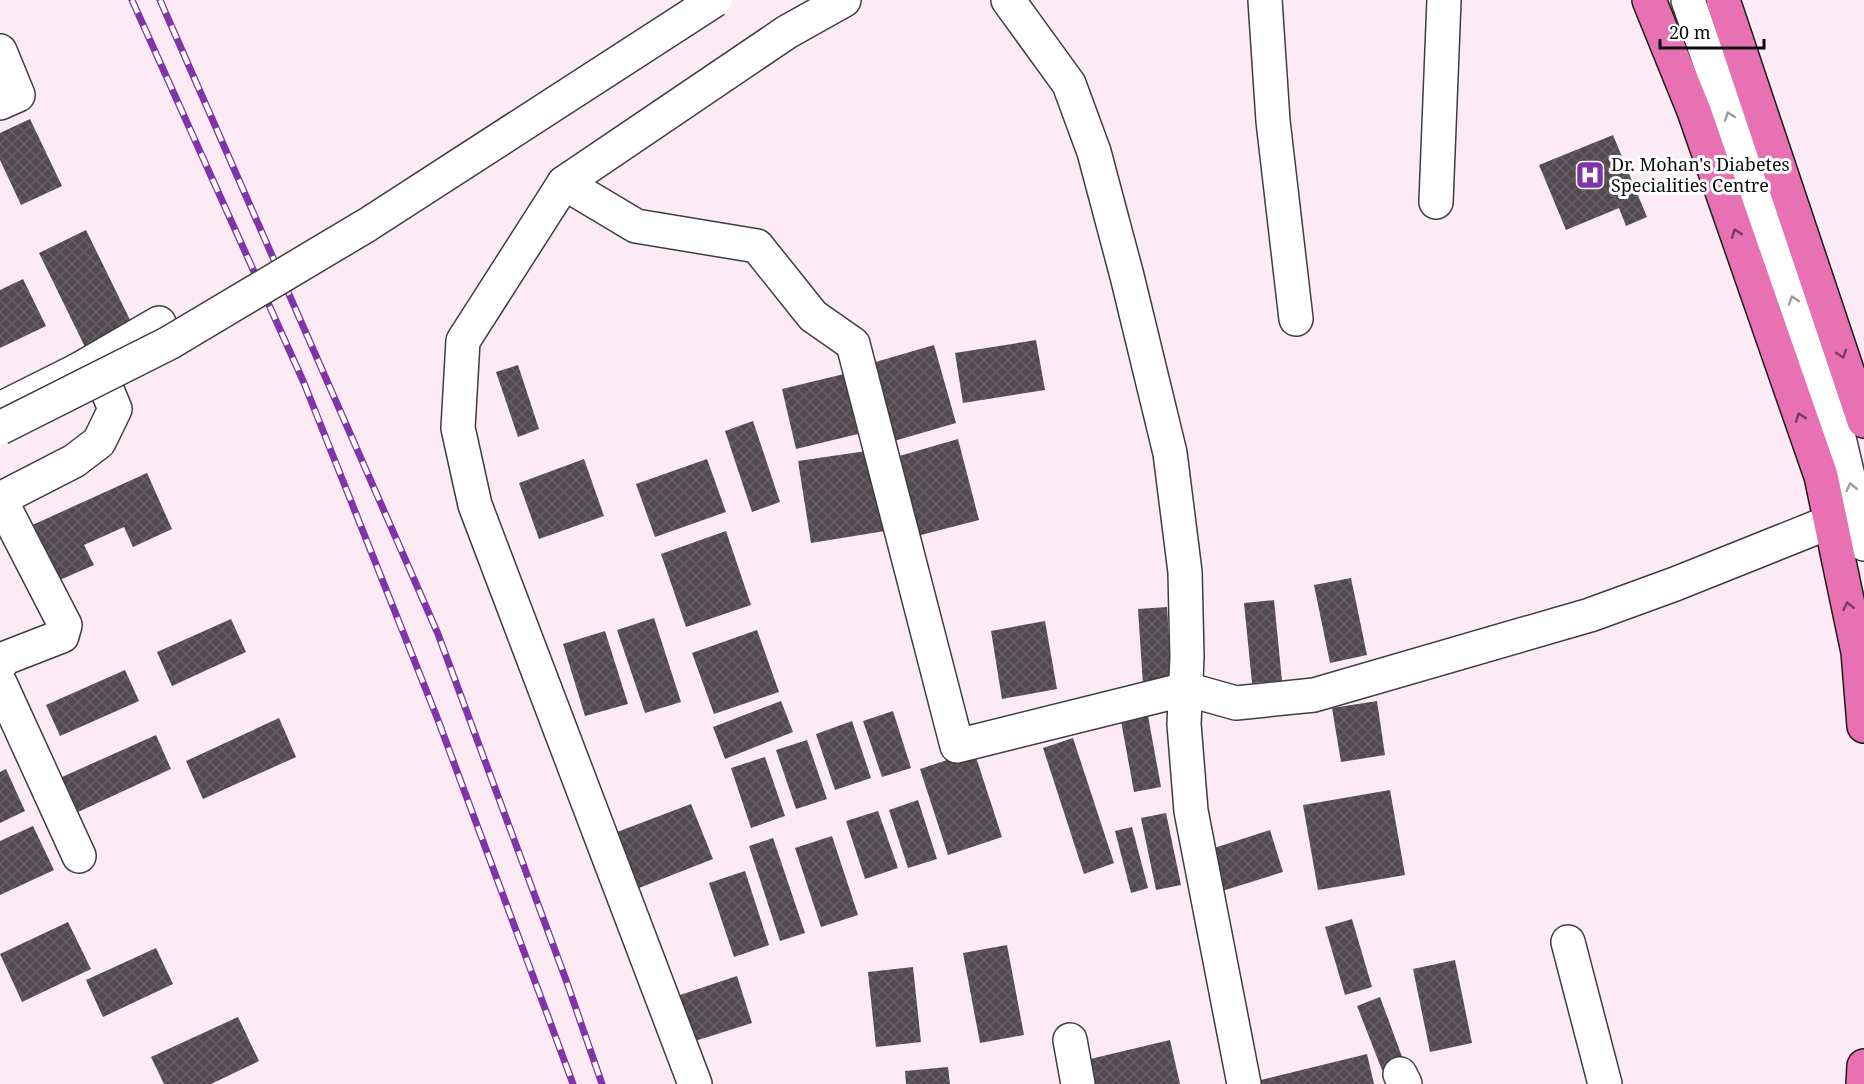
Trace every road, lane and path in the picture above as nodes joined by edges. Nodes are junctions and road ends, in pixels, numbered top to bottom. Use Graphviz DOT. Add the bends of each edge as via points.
graph roads {
  1 [pos="715,0"];
  2 [pos="844,0"];
  3 [pos="1008,0"];
  4 [pos="1265,0"];
  5 [pos="1444,0"];
  6 [pos="1649,0"];
  7 [pos="1688,0"];
  8 [pos="1723,0"];
  9 [pos="0,51"];
  10 [pos="0,103"];
  11 [pos="564,183"];
  12 [pos="1436,202"];
  13 [pos="1296,319"];
  14 [pos="159,323"];
  15 [pos="78,370"];
  16 [pos="0,409"];
  17 [pos="1864,422"];
  18 [pos="0,428"];
  19 [pos="0,499"];
  20 [pos="1830,522"];
  21 [pos="1864,543"];
  22 [pos="0,665"];
  23 [pos="1862,674"];
  24 [pos="0,683"];
  25 [pos="1186,689"];
  26 [pos="1864,726"];
  27 [pos="78,856"];
  28 [pos="1568,942"];
  29 [pos="1070,1040"];
  30 [pos="1864,1066"];
  31 [pos="694,1084"];
  32 [pos="1078,1084"];
  33 [pos="1244,1084"];
  34 [pos="1605,1084"];
  35 [pos="1863,1084"];
  1 -- 18 [label="street, bridge" via="357,231 169,343"];
  2 -- 11 [label="street" via="787,32"];
  3 -- 25 [label="street" via="1069,84 1094,152 1127,276 1170,453 1185,572"];
  4 -- 13 [label="street" via="1273,121"];
  5 -- 12 [label="street"];
  20 -- 6 [label="main road, one-way" via="1821,476 1694,111"];
  21 -- 7 [label="street, one-way" via="1835,421"];
  8 -- 17 [label="main road, one-way"];
  9 -- 10 [label="street" via="18,95"];
  11 -- 25 [label="street" via="636,226 757,246 813,316 853,344 957,746"];
  11 -- 31 [label="street" via="463,341 458,428 475,505"];
  14 -- 15 [label="street"];
  15 -- 16 [label="street"];
  15 -- 19 [label="street" via="100,373 115,410 99,442 74,461"];
  19 -- 22 [label="street" via="65,625 62,636 3,659"];
  23 -- 20 [label="main road, one-way"];
  20 -- 25 [label="street" via="1590,615 1314,694 1236,703"];
  23 -- 26 [label="main road"];
  24 -- 27 [label="street"];
  25 -- 33 [label="street" via="1184,724 1191,811"];
  28 -- 34 [label="street"];
  29 -- 32 [label="street"];
  30 -- 35 [label="main road"];
}
